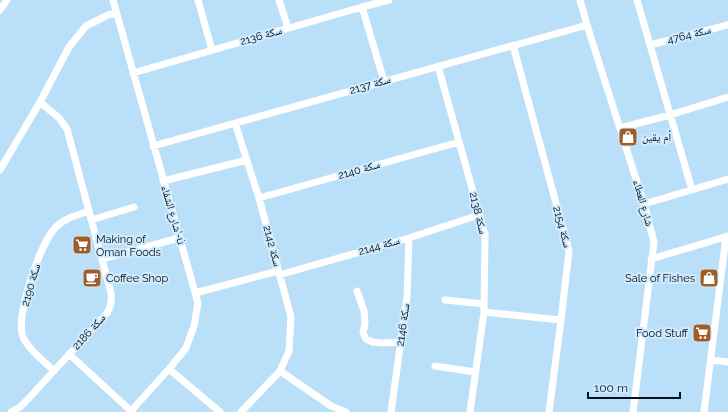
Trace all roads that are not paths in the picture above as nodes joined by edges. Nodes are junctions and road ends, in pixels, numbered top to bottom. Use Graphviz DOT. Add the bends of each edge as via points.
graph roads {
  1 [pos="7,0"];
  2 [pos="112,0"];
  3 [pos="198,0"];
  4 [pos="279,0"];
  5 [pos="389,0"];
  6 [pos="580,0"];
  7 [pos="637,0"];
  8 [pos="362,7"];
  9 [pos="0,10"];
  10 [pos="116,13"];
  11 [pos="587,25"];
  12 [pos="728,25"];
  13 [pos="288,28"];
  14 [pos="650,45"];
  15 [pos="513,46"];
  16 [pos="212,50"];
  17 [pos="438,66"];
  18 [pos="133,73"];
  19 [pos="384,81"];
  20 [pos="728,97"];
  21 [pos="40,102"];
  22 [pos="670,115"];
  23 [pos="236,123"];
  24 [pos="620,128"];
  25 [pos="459,142"];
  26 [pos="153,146"];
  27 [pos="247,160"];
  28 [pos="0,170"];
  29 [pos="728,180"];
  30 [pos="163,181"];
  31 [pos="692,190"];
  32 [pos="259,198"];
  33 [pos="644,204"];
  34 [pos="134,207"];
  35 [pos="89,211"];
  36 [pos="479,215"];
  37 [pos="91,220"];
  38 [pos="727,237"];
  39 [pos="179,238"];
  40 [pos="409,238"];
  41 [pos="102,259"];
  42 [pos="651,259"];
  43 [pos="725,268"];
  44 [pos="279,273"];
  45 [pos="357,291"];
  46 [pos="195,293"];
  47 [pos="445,300"];
  48 [pos="484,304"];
  49 [pos="484,312"];
  50 [pos="561,320"];
  51 [pos="401,342"];
  52 [pos="69,354"];
  53 [pos="711,360"];
  54 [pos="728,362"];
  55 [pos="435,366"];
  56 [pos="169,369"];
  57 [pos="54,371"];
  58 [pos="280,371"];
  59 [pos="475,372"];
  60 [pos="131,411"];
  61 [pos="11,412"];
  62 [pos="220,412"];
  63 [pos="241,412"];
  64 [pos="346,412"];
  65 [pos="391,412"];
  66 [pos="470,412"];
  67 [pos="549,412"];
  68 [pos="633,412"];
  69 [pos="704,412"];
  1 -- 9 [label="street"];
  2 -- 10 [label="street, شارع الشفاء'-ú"];
  3 -- 16 [label="street"];
  4 -- 13 [label="street"];
  5 -- 8 [label="street, سكة 2136"];
  6 -- 11 [label="street, شارع العطاء"];
  7 -- 14 [label="street"];
  8 -- 13 [label="street, سكة 2136"];
  8 -- 19 [label="street"];
  10 -- 18 [label="street, شارع الشفاء'-ú"];
  10 -- 21 [label="street" via="86,26 69,47"];
  11 -- 15 [label="street, سكة 2137"];
  11 -- 24 [label="street, شارع العطاء"];
  12 -- 14 [label="street, سكة 4764"];
  13 -- 16 [label="street, سكة 2136"];
  14 -- 22 [label="street"];
  15 -- 17 [label="street, سكة 2137"];
  15 -- 50 [label="street, سكة 2154" via="569,251"];
  16 -- 18 [label="street, سكة 2136"];
  17 -- 19 [label="street, سكة 2137"];
  17 -- 25 [label="street, سكة 2138"];
  18 -- 26 [label="street, شارع الشفاء'-ú"];
  19 -- 23 [label="street, سكة 2137"];
  20 -- 22 [label="street"];
  21 -- 28 [label="street"];
  21 -- 35 [label="street, سكة 2186" via="59,118 67,129"];
  22 -- 24 [label="street"];
  22 -- 31 [label="street"];
  23 -- 26 [label="street, سكة 2137"];
  23 -- 27 [label="street, سكة 2142"];
  24 -- 33 [label="street, شارع العطاء"];
  25 -- 32 [label="street, سكة 2140"];
  25 -- 36 [label="street, سكة 2138"];
  26 -- 30 [label="street, شارع الشفاء'-ú"];
  27 -- 30 [label="street"];
  27 -- 32 [label="street, سكة 2142"];
  29 -- 31 [label="street"];
  30 -- 39 [label="street, شارع الشفاء'-ú"];
  31 -- 33 [label="street"];
  32 -- 44 [label="street, سكة 2142"];
  33 -- 42 [label="street, شارع العطاء" via="654,242"];
  34 -- 37 [label="street"];
  35 -- 37 [label="street, سكة 2186"];
  35 -- 57 [label="street, سكة 2190" via="65,220 50,234 38,258 25,296 22,335 27,345"];
  36 -- 40 [label="street, سكة 2144"];
  36 -- 48 [label="street, سكة 2138" via="485,236"];
  37 -- 41 [label="street, سكة 2186"];
  38 -- 42 [label="street"];
  38 -- 43 [label="street"];
  39 -- 41 [label="street"];
  39 -- 46 [label="street, شارع الشفاء'-ú"];
  40 -- 44 [label="street, سكة 2144"];
  40 -- 51 [label="street, سكة 2146" via="407,296"];
  41 -- 52 [label="street, سكة 2186" via="111,293 110,306 107,313"];
  42 -- 68 [label="street, شارع العطاء"];
  43 -- 53 [label="street"];
  44 -- 46 [label="street, سكة 2144"];
  44 -- 58 [label="street, سكة 2142" via="291,317 289,351"];
  45 -- 51 [label="street" via="364,311 363,333 366,339 382,344"];
  46 -- 56 [label="street, شارع الشفاء'-ú" via="198,303 194,326 186,348"];
  47 -- 48 [label="street"];
  48 -- 49 [label="street, سكة 2138"];
  49 -- 50 [label="street"];
  49 -- 59 [label="street, سكة 2138"];
  50 -- 67 [label="street, سكة 2154"];
  51 -- 65 [label="street, سكة 2146"];
  52 -- 57 [label="street, سكة 2186"];
  52 -- 60 [label="street"];
  53 -- 54 [label="street"];
  53 -- 69 [label="street"];
  55 -- 59 [label="street"];
  56 -- 60 [label="street, شارع الشفاء'-ú"];
  56 -- 62 [label="street"];
  57 -- 61 [label="street, سكة 2186" via="25,403"];
  58 -- 63 [label="street, سكة 2142"];
  58 -- 64 [label="street" via="331,406"];
  59 -- 66 [label="street, سكة 2138"];
}
